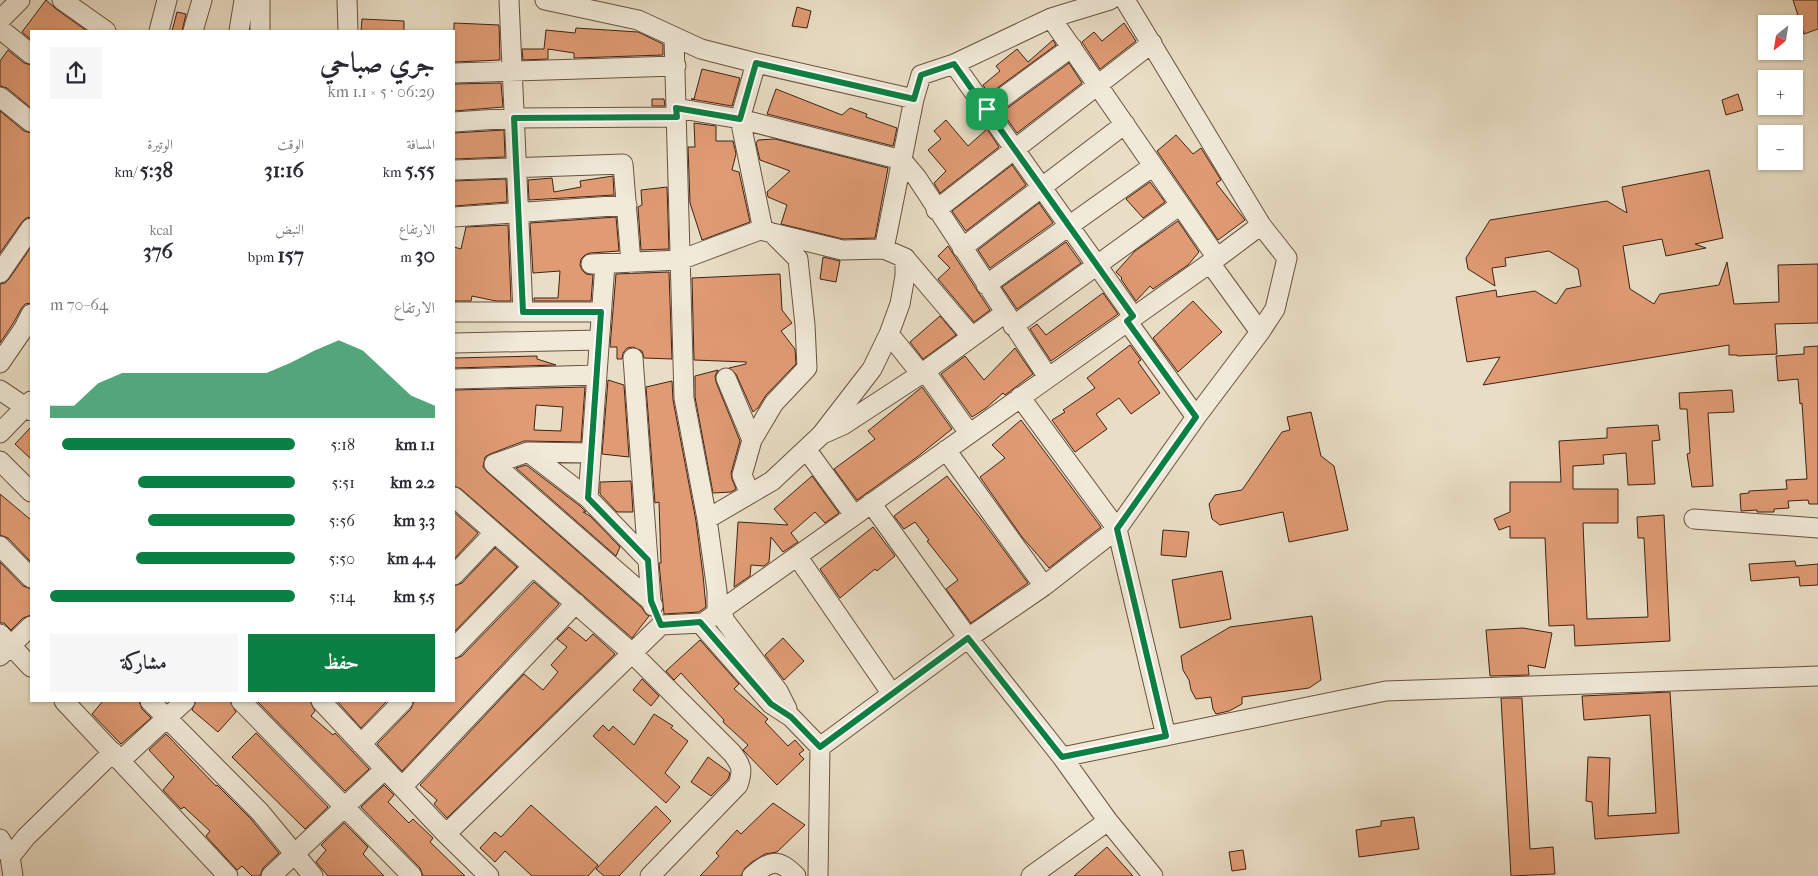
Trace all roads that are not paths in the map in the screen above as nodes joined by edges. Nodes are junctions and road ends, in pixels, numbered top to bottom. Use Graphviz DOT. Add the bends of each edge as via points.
graph roads {
  1 [pos="20,0"];
  2 [pos="62,0"];
  3 [pos="167,0"];
  4 [pos="202,0"];
  5 [pos="244,0"];
  6 [pos="260,0"];
  7 [pos="347,0"];
  8 [pos="509,0"];
  9 [pos="545,0"];
  10 [pos="1110,0"];
  11 [pos="1125,0"];
  12 [pos="1051,18"];
  13 [pos="0,20"];
  14 [pos="0,30"];
  15 [pos="105,30"];
  16 [pos="159,30"];
  17 [pos="194,30"];
  18 [pos="239,30"];
  19 [pos="260,30"];
  20 [pos="348,30"];
  21 [pos="674,37"];
  22 [pos="1152,43"];
  23 [pos="1072,47"];
  24 [pos="30,53"];
  25 [pos="756,63"];
  26 [pos="954,64"];
  27 [pos="676,66"];
  28 [pos="512,71"];
  29 [pos="455,73"];
  30 [pos="1098,85"];
  31 [pos="0,97"];
  32 [pos="914,99"];
  33 [pos="987,109"];
  34 [pos="677,113"];
  35 [pos="514,118"];
  36 [pos="740,119"];
  37 [pos="30,121"];
  38 [pos="455,122"];
  39 [pos="1125,124"];
  40 [pos="1015,149"];
  41 [pos="902,160"];
  42 [pos="1153,166"];
  43 [pos="516,167"];
  44 [pos="455,170"];
  45 [pos="1042,187"];
  46 [pos="627,205"];
  47 [pos="1180,205"];
  48 [pos="936,210"];
  49 [pos="518,214"];
  50 [pos="455,217"];
  51 [pos="1261,225"];
  52 [pos="1069,226"];
  53 [pos="30,229"];
  54 [pos="772,233"];
  55 [pos="962,248"];
  56 [pos="884,249"];
  57 [pos="905,258"];
  58 [pos="680,260"];
  59 [pos="1213,261"];
  60 [pos="631,263"];
  61 [pos="1097,265"];
  62 [pos="0,273"];
  63 [pos="986,285"];
  64 [pos="455,312"];
  65 [pos="523,312"];
  66 [pos="601,312"];
  67 [pos="30,316"];
  68 [pos="1130,319"];
  69 [pos="1009,320"];
  70 [pos="1260,332"];
  71 [pos="889,334"];
  72 [pos="972,337"];
  73 [pos="600,340"];
  74 [pos="455,343"];
  75 [pos="633,358"];
  76 [pos="0,363"];
  77 [pos="923,373"];
  78 [pos="597,375"];
  79 [pos="1048,377"];
  80 [pos="726,378"];
  81 [pos="455,379"];
  82 [pos="0,390"];
  83 [pos="1020,397"];
  84 [pos="29,406"];
  85 [pos="1196,417"];
  86 [pos="0,432"];
  87 [pos="969,434"];
  88 [pos="821,435"];
  89 [pos="752,440"];
  90 [pos="806,449"];
  91 [pos="946,450"];
  92 [pos="528,452"];
  93 [pos="591,453"];
  94 [pos="0,461"];
  95 [pos="30,491"];
  96 [pos="750,494"];
  97 [pos="588,498"];
  98 [pos="455,500"];
  99 [pos="871,503"];
  100 [pos="854,515"];
  101 [pos="707,519"];
  102 [pos="1694,519"];
  103 [pos="1818,528"];
  104 [pos="1117,529"];
  105 [pos="494,533"];
  106 [pos="0,546"];
  107 [pos="797,556"];
  108 [pos="648,560"];
  109 [pos="533,566"];
  110 [pos="455,574"];
  111 [pos="30,577"];
  112 [pos="1044,586"];
  113 [pos="651,601"];
  114 [pos="576,603"];
  115 [pos="719,612"];
  116 [pos="700,622"];
  117 [pos="661,625"];
  118 [pos="30,627"];
  119 [pos="968,638"];
  120 [pos="3,645"];
  121 [pos="455,647"];
  122 [pos="633,654"];
  123 [pos="30,666"];
  124 [pos="1818,676"];
  125 [pos="892,694"];
  126 [pos="65,702"];
  127 [pos="151,702"];
  128 [pos="184,702"];
  129 [pos="242,702"];
  130 [pos="402,702"];
  131 [pos="328,704"];
  132 [pos="791,717"];
  133 [pos="167,719"];
  134 [pos="1166,736"];
  135 [pos="361,744"];
  136 [pos="820,747"];
  137 [pos="117,756"];
  138 [pos="1062,757"];
  139 [pos="385,769"];
  140 [pos="402,787"];
  141 [pos="345,807"];
  142 [pos="1108,821"];
  143 [pos="446,834"];
  144 [pos="0,839"];
  145 [pos="294,854"];
  146 [pos="10,856"];
  147 [pos="12,876"];
  148 [pos="228,876"];
  149 [pos="271,876"];
  150 [pos="313,876"];
  151 [pos="412,876"];
  152 [pos="489,876"];
  153 [pos="650,876"];
  154 [pos="752,876"];
  155 [pos="796,876"];
  156 [pos="818,876"];
  157 [pos="1030,876"];
  158 [pos="1153,876"];
  1 -- 13 [label="street"];
  2 -- 15 [label="street"];
  3 -- 16 [label="street"];
  4 -- 17 [label="street"];
  5 -- 18 [label="street"];
  6 -- 19 [label="street"];
  7 -- 20 [label="street"];
  8 -- 28 [label="street"];
  9 -- 21 [label="street" via="638,20"];
  10 -- 12 [label="street"];
  11 -- 22 [label="street"];
  12 -- 23 [label="street"];
  12 -- 26 [label="street"];
  14 -- 24 [label="street"];
  21 -- 25 [label="street" via="701,49"];
  21 -- 27 [label="street"];
  22 -- 30 [label="street"];
  22 -- 51 [label="street"];
  23 -- 30 [label="street"];
  23 -- 33 [label="street"];
  25 -- 32 [label="street"];
  25 -- 36 [label="street"];
  26 -- 32 [label="street" via="921,75"];
  26 -- 33 [label="street"];
  27 -- 28 [label="street"];
  27 -- 34 [label="street"];
  28 -- 29 [label="street"];
  28 -- 35 [label="street"];
  30 -- 39 [label="street"];
  30 -- 40 [label="street"];
  31 -- 37 [label="street"];
  32 -- 41 [label="street"];
  33 -- 40 [label="street"];
  34 -- 35 [label="street"];
  34 -- 36 [label="street"];
  34 -- 58 [label="street"];
  35 -- 38 [label="street"];
  35 -- 43 [label="street"];
  36 -- 41 [label="street"];
  36 -- 54 [label="street" via="763,230"];
  39 -- 42 [label="street"];
  39 -- 45 [label="street"];
  40 -- 45 [label="street"];
  40 -- 48 [label="street"];
  41 -- 48 [label="street"];
  41 -- 56 [label="street"];
  42 -- 47 [label="street"];
  42 -- 52 [label="street"];
  43 -- 44 [label="street"];
  43 -- 46 [label="street" via="623,164"];
  43 -- 49 [label="street"];
  45 -- 52 [label="street"];
  45 -- 55 [label="street"];
  46 -- 49 [label="street"];
  46 -- 60 [label="street"];
  47 -- 59 [label="street"];
  47 -- 61 [label="street"];
  48 -- 55 [label="street"];
  49 -- 50 [label="street"];
  49 -- 65 [label="street"];
  51 -- 59 [label="street"];
  51 -- 70 [label="street" via="1287,258 1275,309"];
  52 -- 61 [label="street"];
  52 -- 63 [label="street"];
  53 -- 62 [label="street"];
  54 -- 56 [label="street" via="842,250"];
  54 -- 58 [label="street" via="760,230"];
  54 -- 89 [label="street" via="798,259 807,368 774,403"];
  55 -- 63 [label="street"];
  56 -- 57 [label="street"];
  57 -- 71 [label="street" via="900,304"];
  57 -- 72 [label="street"];
  58 -- 60 [label="street"];
  58 -- 101 [label="street" via="684,398"];
  59 -- 68 [label="street"];
  59 -- 70 [label="street"];
  60 -- 66 [label="street" via="598,264"];
  61 -- 68 [label="street"];
  61 -- 69 [label="street"];
  63 -- 69 [label="street"];
  64 -- 65 [label="street"];
  65 -- 66 [label="street"];
  66 -- 73 [label="street"];
  67 -- 76 [label="street"];
  68 -- 79 [label="street"];
  68 -- 85 [label="street"];
  69 -- 72 [label="street"];
  69 -- 79 [label="street"];
  70 -- 85 [label="street"];
  71 -- 77 [label="street"];
  71 -- 88 [label="street" via="872,369"];
  72 -- 77 [label="street"];
  73 -- 74 [label="street"];
  73 -- 78 [label="street"];
  75 -- 108 [label="street"];
  77 -- 87 [label="street"];
  77 -- 88 [label="street" via="843,425"];
  78 -- 81 [label="street"];
  78 -- 93 [label="street"];
  79 -- 83 [label="street"];
  80 -- 89 [label="street"];
  82 -- 84 [label="street"];
  83 -- 87 [label="street"];
  83 -- 104 [label="street"];
  84 -- 86 [label="street"];
  85 -- 104 [label="street"];
  87 -- 91 [label="street"];
  88 -- 90 [label="street"];
  89 -- 96 [label="street" via="742,475"];
  90 -- 96 [label="street" via="772,481"];
  90 -- 100 [label="street"];
  91 -- 99 [label="street"];
  91 -- 112 [label="street"];
  92 -- 93 [label="street"];
  92 -- 97 [label="street"];
  92 -- 113 [label="street" via="494,464"];
  93 -- 97 [label="street"];
  94 -- 95 [label="street"];
  96 -- 101 [label="street"];
  97 -- 108 [label="street"];
  98 -- 105 [label="street"];
  99 -- 100 [label="street"];
  99 -- 119 [label="street"];
  100 -- 107 [label="street"];
  101 -- 115 [label="street"];
  102 -- 103 [label="street"];
  104 -- 112 [label="street"];
  104 -- 134 [label="street"];
  105 -- 109 [label="street"];
  105 -- 110 [label="street"];
  106 -- 111 [label="street"];
  107 -- 115 [label="street"];
  107 -- 125 [label="street"];
  108 -- 113 [label="street"];
  109 -- 114 [label="street"];
  109 -- 121 [label="street"];
  112 -- 119 [label="street"];
  113 -- 117 [label="street"];
  114 -- 122 [label="street"];
  114 -- 140 [label="street"];
  115 -- 116 [label="street"];
  115 -- 132 [label="street" via="778,692"];
  116 -- 117 [label="street"];
  116 -- 132 [label="street" via="771,704"];
  117 -- 122 [label="street"];
  118 -- 120 [label="street"];
  119 -- 125 [label="street"];
  119 -- 138 [label="street"];
  120 -- 123 [label="street"];
  122 -- 143 [label="street"];
  122 -- 153 [label="street" via="732,753 740,764 742,775 738,785"];
  124 -- 134 [label="street" via="1386,691"];
  125 -- 136 [label="street"];
  126 -- 137 [label="street"];
  127 -- 133 [label="street"];
  128 -- 133 [label="street"];
  129 -- 141 [label="street"];
  130 -- 135 [label="street"];
  131 -- 135 [label="street"];
  132 -- 136 [label="street"];
  133 -- 137 [label="street"];
  133 -- 145 [label="street" via="260,812"];
  134 -- 138 [label="street"];
  135 -- 139 [label="street"];
  136 -- 156 [label="street"];
  137 -- 146 [label="street" via="26,837"];
  137 -- 148 [label="street"];
  138 -- 142 [label="street"];
  139 -- 140 [label="street"];
  139 -- 141 [label="street"];
  140 -- 143 [label="street"];
  141 -- 145 [label="street"];
  141 -- 151 [label="street"];
  142 -- 157 [label="street"];
  142 -- 158 [label="street"];
  143 -- 152 [label="street"];
  144 -- 146 [label="street"];
  145 -- 149 [label="street"];
  145 -- 150 [label="street"];
  146 -- 147 [label="street"];
  154 -- 155 [label="street" via="774,862 782,864"];
}
